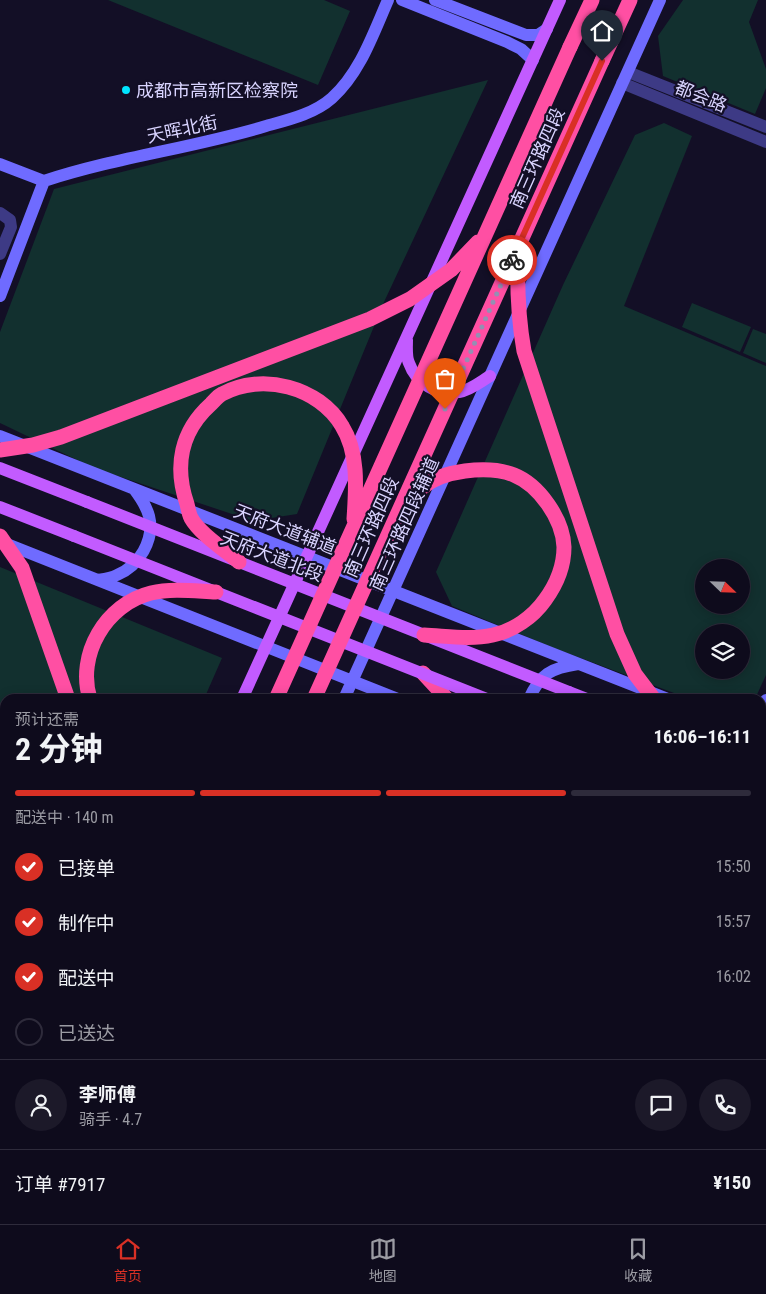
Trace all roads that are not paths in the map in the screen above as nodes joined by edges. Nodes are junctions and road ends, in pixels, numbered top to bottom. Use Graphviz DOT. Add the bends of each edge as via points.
graph roads {
  1 [pos="388,0"];
  2 [pos="402,0"];
  3 [pos="435,0"];
  4 [pos="560,0"];
  5 [pos="592,0"];
  6 [pos="630,0"];
  7 [pos="660,0"];
  8 [pos="547,29"];
  9 [pos="533,60"];
  10 [pos="628,72"];
  11 [pos="622,83"];
  12 [pos="766,127"];
  13 [pos="766,142"];
  14 [pos="0,164"];
  15 [pos="44,181"];
  16 [pos="0,213"];
  17 [pos="486,234"];
  18 [pos="518,246"];
  19 [pos="0,254"];
  20 [pos="0,296"];
  21 [pos="407,338"];
  22 [pos="490,376"];
  23 [pos="0,436"];
  24 [pos="0,450"];
  25 [pos="0,468"];
  26 [pos="134,489"];
  27 [pos="0,507"];
  28 [pos="396,518"];
  29 [pos="354,526"];
  30 [pos="0,536"];
  31 [pos="0,541"];
  32 [pos="307,557"];
  33 [pos="239,562"];
  34 [pos="98,580"];
  35 [pos="393,590"];
  36 [pos="216,592"];
  37 [pos="424,634"];
  38 [pos="266,647"];
  39 [pos="580,664"];
  40 [pos="423,673"];
  41 [pos="352,681"];
  42 [pos="66,694"];
  43 [pos="88,694"];
  44 [pos="244,694"];
  45 [pos="277,694"];
  46 [pos="316,694"];
  47 [pos="346,694"];
  48 [pos="385,694"];
  49 [pos="442,694"];
  50 [pos="475,694"];
  51 [pos="531,694"];
  52 [pos="574,694"];
  53 [pos="650,694"];
  54 [pos="655,694"];
  1 -- 15 [label="street, 天晖北街" via="359,65 331,99 313,110 226,138 116,161"];
  2 -- 9 [label="street" via="507,42"];
  3 -- 8 [label="street" via="526,35 538,35"];
  4 -- 8 [label="main road"];
  5 -- 17 [label="highway, 南三环路四段, bridge"];
  6 -- 18 [label="highway, 南三环路四段, bridge"];
  7 -- 10 [label="street, 南三环路四段辅道"];
  8 -- 9 [label="main road"];
  9 -- 21 [label="main road"];
  10 -- 11 [label="street, 南三环路四段辅道"];
  10 -- 12 [label="street, 都会路"];
  11 -- 13 [label="street, 都会路"];
  11 -- 22 [label="street, 南三环路四段辅道"];
  14 -- 15 [label="street"];
  15 -- 20 [label="street"];
  16 -- 19 [label="street" via="10,220 11,227"];
  17 -- 24 [label="highway, bridge" via="451,270 410,299 370,319 61,437"];
  17 -- 29 [label="highway, 南三环路四段, bridge"];
  18 -- 28 [label="highway, 南三环路四段, bridge"];
  18 -- 53 [label="highway, bridge" via="519,325 524,351 616,634 635,674"];
  21 -- 22 [label="main road" via="408,362 414,374 433,390 458,393"];
  21 -- 32 [label="main road"];
  22 -- 35 [label="street, 南三环路四段辅道"];
  23 -- 26 [label="street, 天府大道辅道"];
  25 -- 33 [label="main road, 天府大道北段, bridge"];
  26 -- 32 [label="street, 天府大道辅道"];
  26 -- 34 [label="street" via="149,516 148,540 142,555 130,569"];
  27 -- 36 [label="main road, bridge"];
  28 -- 37 [label="highway, bridge" via="422,487 437,478 473,470 494,470 514,475 534,488 558,522 564,546 552,591 538,610 522,623 494,635 472,638"];
  28 -- 46 [label="highway, 南三环路四段, bridge"];
  29 -- 33 [label="highway, bridge" via="355,468 343,426 328,408 295,388 271,384 245,386 221,394 198,416 186,438 180,463 182,491 192,518"];
  29 -- 45 [label="highway, 南三环路四段, bridge"];
  30 -- 42 [label="highway, bridge" via="22,568"];
  31 -- 34 [label="street"];
  32 -- 35 [label="street, 天府大道辅道"];
  32 -- 38 [label="main road"];
  33 -- 37 [label="main road, 天府大道北段, bridge"];
  34 -- 38 [label="street"];
  35 -- 39 [label="street, 天府大道辅道"];
  35 -- 41 [label="street, 南三环路四段辅道"];
  36 -- 40 [label="main road, bridge"];
  36 -- 43 [label="highway, bridge" via="179,590 150,594 117,609 99,631 89,653 86,686"];
  37 -- 52 [label="main road, 天府大道北段, bridge"];
  38 -- 41 [label="street"];
  38 -- 44 [label="main road"];
  39 -- 51 [label="street" via="548,672"];
  39 -- 54 [label="street, 天府大道辅道"];
  40 -- 49 [label="highway"];
  40 -- 50 [label="main road, bridge"];
  41 -- 47 [label="street, 南三环路四段辅道"];
  41 -- 48 [label="street"];
}
